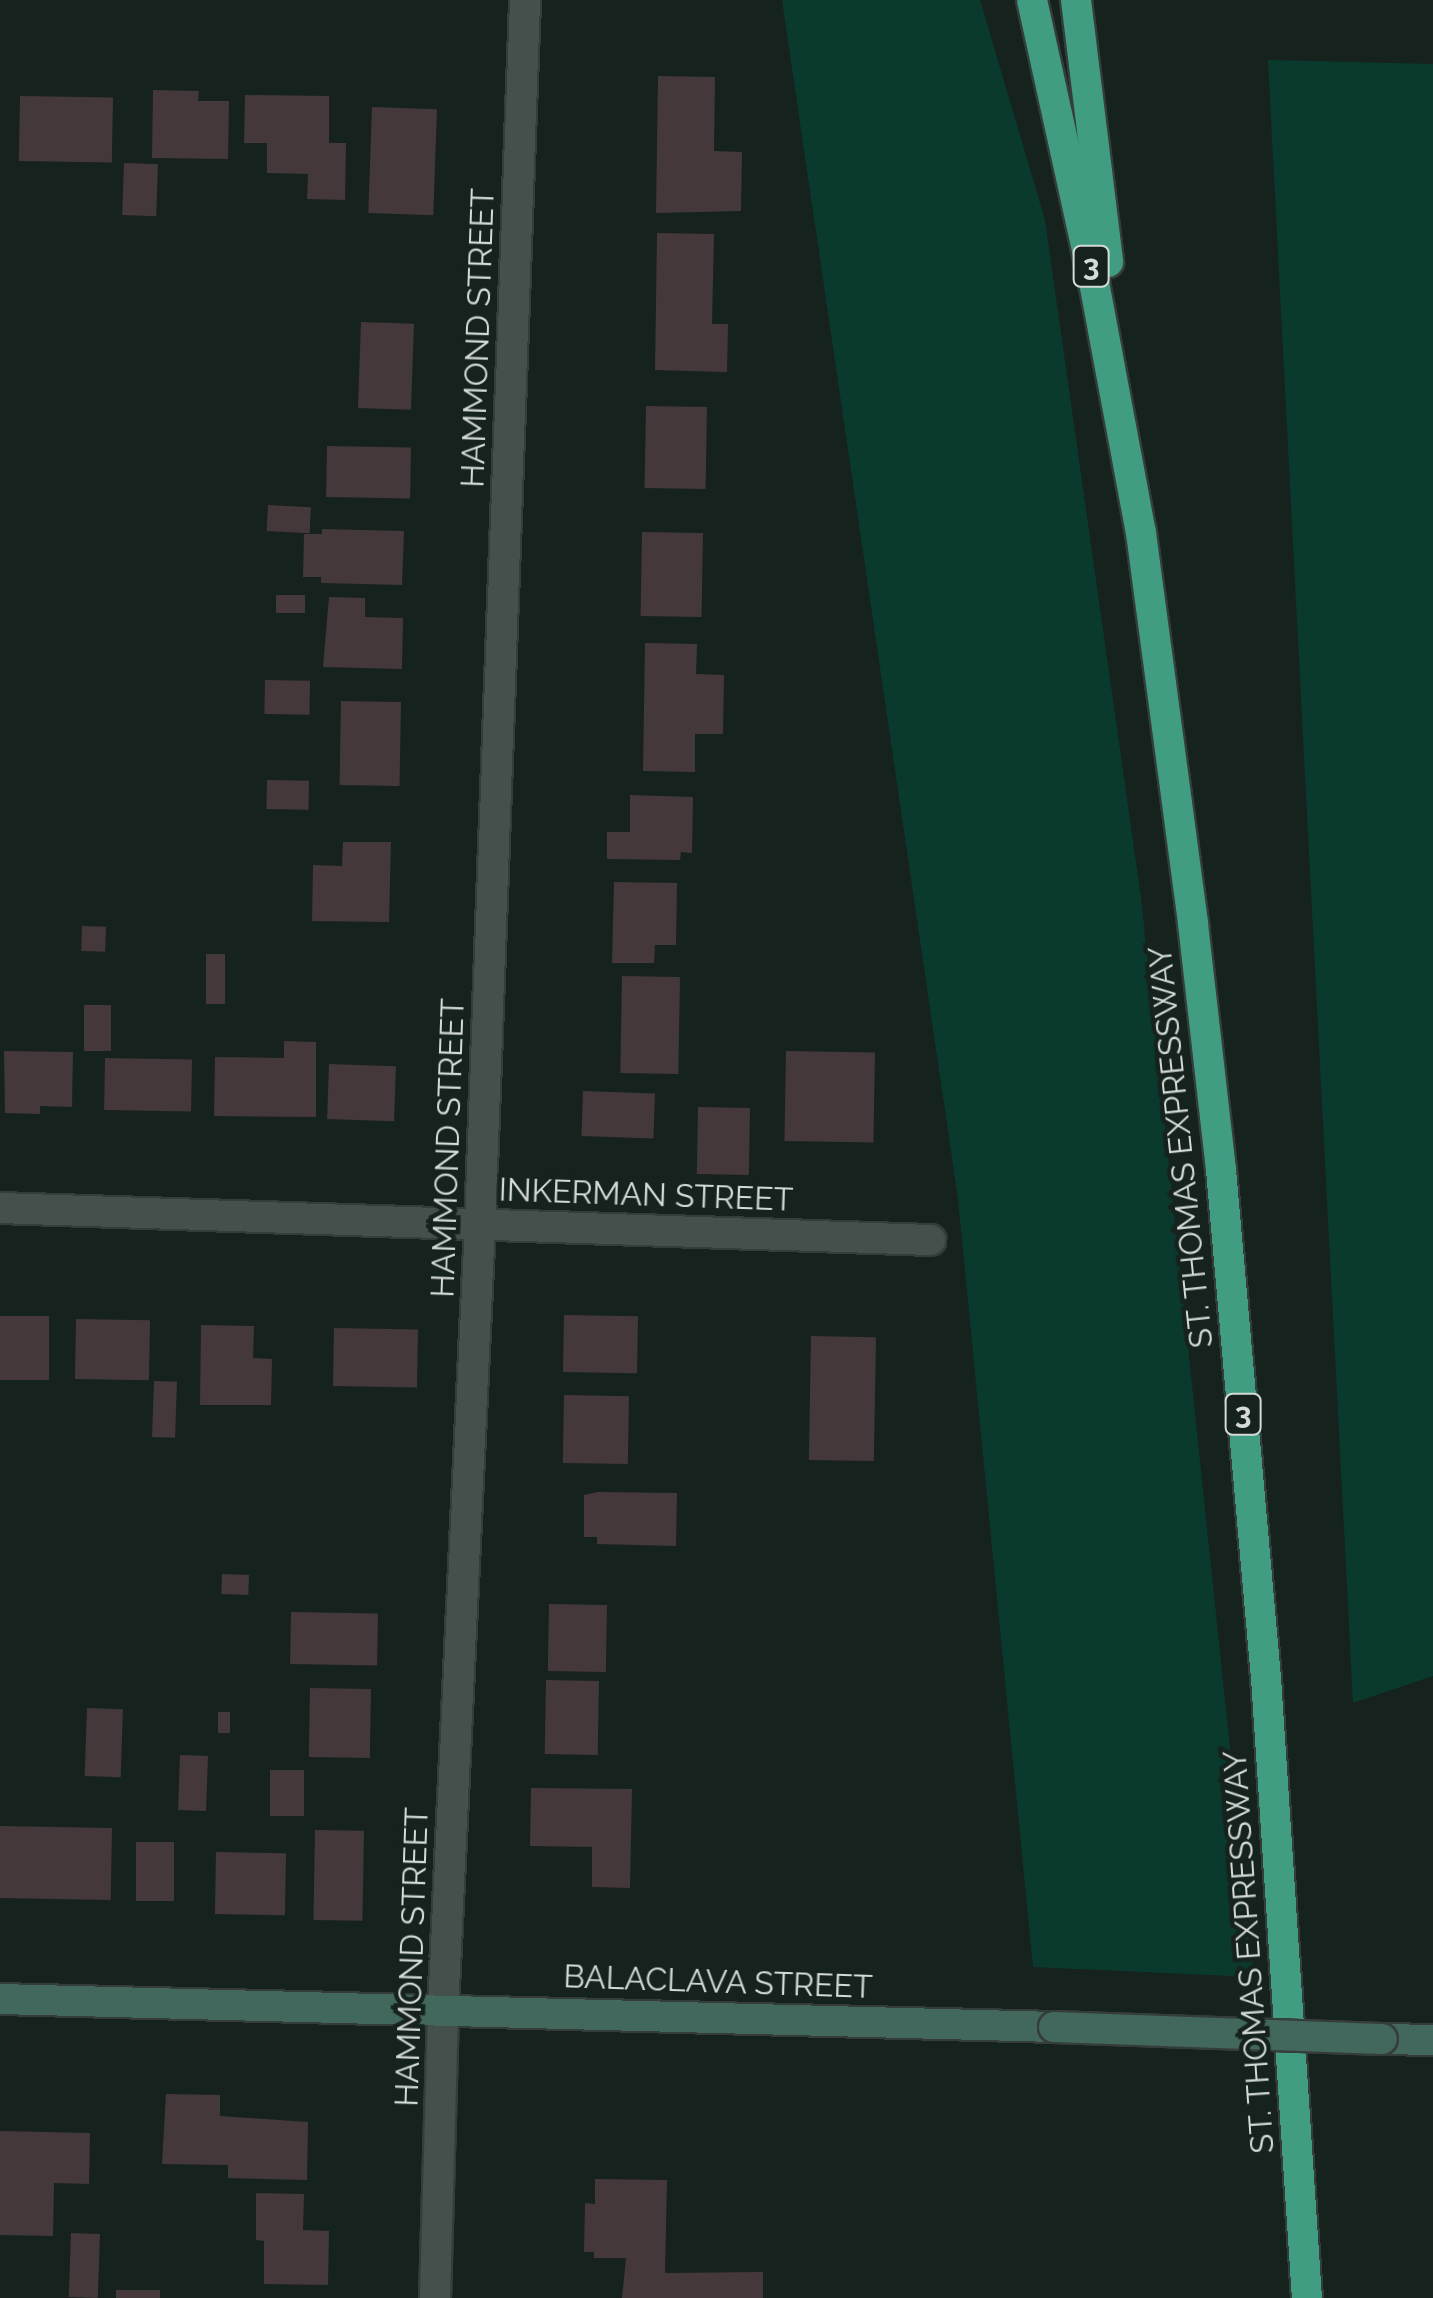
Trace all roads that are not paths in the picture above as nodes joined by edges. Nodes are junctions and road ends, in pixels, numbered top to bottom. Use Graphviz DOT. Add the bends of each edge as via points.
graph roads {
  1 [pos="525,0"];
  2 [pos="1032,0"];
  3 [pos="1076,0"];
  4 [pos="1141,533"];
  5 [pos="0,1208"];
  6 [pos="480,1224"];
  7 [pos="930,1240"];
  8 [pos="0,1999"];
  9 [pos="443,2010"];
  10 [pos="1433,2040"];
  11 [pos="434,2298"];
  12 [pos="1307,2298"];
  1 -- 6 [label="street, HAMMOND STREET"];
  2 -- 4 [label="highway, ST. THOMAS EXPRESSWAY / 3"];
  3 -- 4 [label="highway"];
  4 -- 12 [label="highway, ST. THOMAS EXPRESSWAY / 3" via="1221,1170 1266,1678"];
  5 -- 6 [label="street, INKERMAN STREET"];
  6 -- 7 [label="street, INKERMAN STREET"];
  6 -- 9 [label="street, HAMMOND STREET"];
  8 -- 9 [label="street, BALACLAVA STREET"];
  9 -- 10 [label="street, BALACLAVA STREET, bridge"];
  9 -- 11 [label="street, HAMMOND STREET"];
}
